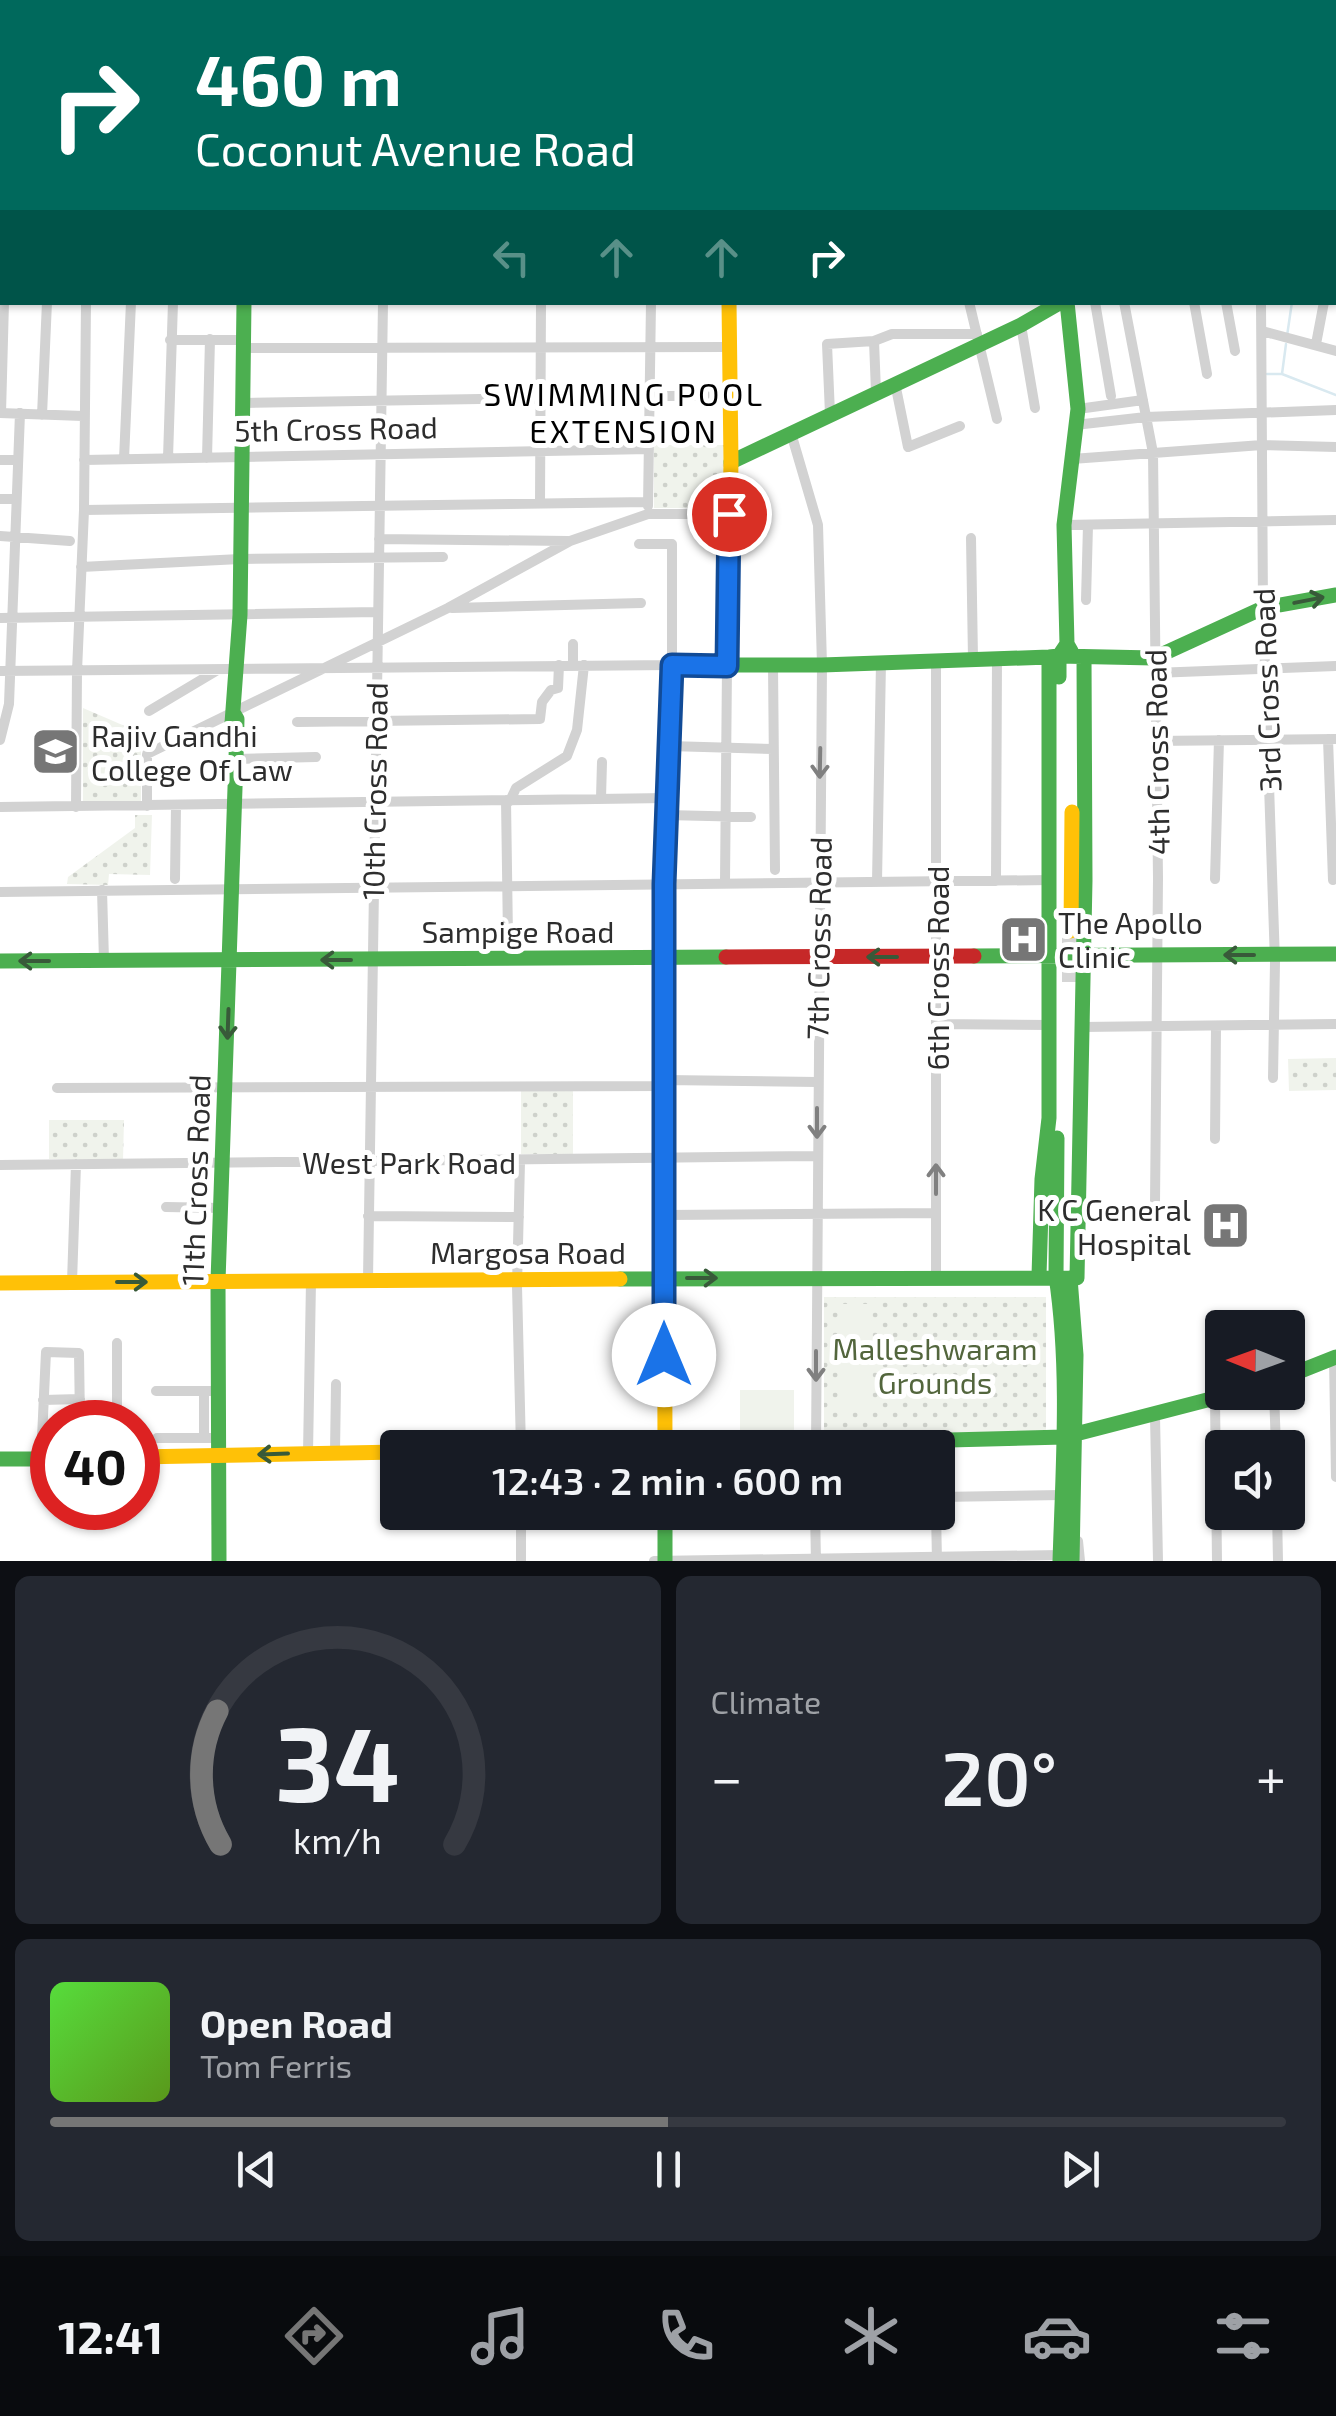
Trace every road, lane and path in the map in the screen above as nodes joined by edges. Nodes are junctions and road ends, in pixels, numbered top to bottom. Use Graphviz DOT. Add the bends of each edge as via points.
graph roads {
  1 [pos="4,305"];
  2 [pos="46,305"];
  3 [pos="86,305"];
  4 [pos="131,305"];
  5 [pos="172,305"];
  6 [pos="244,305"];
  7 [pos="383,305"];
  8 [pos="541,305"];
  9 [pos="651,305"];
  10 [pos="728,305"];
  11 [pos="970,305"];
  12 [pos="1058,305"];
  13 [pos="1064,305"];
  14 [pos="1096,305"];
  15 [pos="1125,305"];
  16 [pos="1195,305"];
  17 [pos="1227,305"];
  18 [pos="1261,305"];
  19 [pos="1323,305"];
  20 [pos="1021,325"];
  21 [pos="1262,330"];
  22 [pos="978,338"];
  23 [pos="210,339"];
  24 [pos="170,340"];
  25 [pos="874,341"];
  26 [pos="244,344"];
  27 [pos="1316,344"];
  28 [pos="541,347"];
  29 [pos="650,347"];
  30 [pos="728,347"];
  31 [pos="382,348"];
  32 [pos="1235,350"];
  33 [pos="1336,351"];
  34 [pos="1208,374"];
  35 [pos="895,383"];
  36 [pos="876,392"];
  37 [pos="730,396"];
  38 [pos="1111,396"];
  39 [pos="650,397"];
  40 [pos="540,398"];
  41 [pos="1142,400"];
  42 [pos="381,401"];
  43 [pos="244,403"];
  44 [pos="1035,408"];
  45 [pos="1336,410"];
  46 [pos="20,413"];
  47 [pos="0,414"];
  48 [pos="830,414"];
  49 [pos="1262,414"];
  50 [pos="42,415"];
  51 [pos="83,416"];
  52 [pos="1077,417"];
  53 [pos="1146,417"];
  54 [pos="997,419"];
  55 [pos="960,426"];
  56 [pos="791,433"];
  57 [pos="1262,445"];
  58 [pos="1336,447"];
  59 [pos="649,449"];
  60 [pos="540,451"];
  61 [pos="1153,452"];
  62 [pos="380,454"];
  63 [pos="240,457"];
  64 [pos="168,458"];
  65 [pos="208,458"];
  66 [pos="124,459"];
  67 [pos="1072,459"];
  68 [pos="0,460"];
  69 [pos="18,460"];
  70 [pos="84,460"];
  71 [pos="731,462"];
  72 [pos="0,500"];
  73 [pos="15,500"];
  74 [pos="540,504"];
  75 [pos="379,506"];
  76 [pos="240,508"];
  77 [pos="648,508"];
  78 [pos="84,510"];
  79 [pos="729,514"];
  80 [pos="1336,520"];
  81 [pos="1262,522"];
  82 [pos="1155,523"];
  83 [pos="1088,524"];
  84 [pos="1064,525"];
  85 [pos="0,536"];
  86 [pos="970,538"];
  87 [pos="15,539"];
  88 [pos="379,539"];
  89 [pos="570,540"];
  90 [pos="70,542"];
  91 [pos="639,544"];
  92 [pos="444,557"];
  93 [pos="378,558"];
  94 [pos="240,559"];
  95 [pos="0,566"];
  96 [pos="81,566"];
  97 [pos="13,567"];
  98 [pos="1336,594"];
  99 [pos="1086,600"];
  100 [pos="641,603"];
  101 [pos="448,608"];
  102 [pos="1263,608"];
  103 [pos="378,612"];
  104 [pos="240,615"];
  105 [pos="79,617"];
  106 [pos="6,618"];
  107 [pos="377,642"];
  108 [pos="574,644"];
  109 [pos="1067,654"];
  110 [pos="997,658"];
  111 [pos="936,660"];
  112 [pos="973,660"];
  113 [pos="881,662"];
  114 [pos="558,665"];
  115 [pos="578,665"];
  116 [pos="672,665"];
  117 [pos="822,665"];
  118 [pos="1154,665"];
  119 [pos="376,666"];
  120 [pos="727,666"];
  121 [pos="773,666"];
  122 [pos="1336,666"];
  123 [pos="321,668"];
  124 [pos="1265,668"];
  125 [pos="217,670"];
  126 [pos="236,670"];
  127 [pos="5,671"];
  128 [pos="77,671"];
  129 [pos="150,711"];
  130 [pos="234,712"];
  131 [pos="296,722"];
  132 [pos="376,722"];
  133 [pos="1332,739"];
  134 [pos="0,740"];
  135 [pos="1219,740"];
  136 [pos="1267,740"];
  137 [pos="1154,742"];
  138 [pos="668,746"];
  139 [pos="726,748"];
  140 [pos="772,749"];
  141 [pos="316,757"];
  142 [pos="236,759"];
  143 [pos="602,762"];
  144 [pos="601,798"];
  145 [pos="508,801"];
  146 [pos="374,803"];
  147 [pos="233,804"];
  148 [pos="147,806"];
  149 [pos="176,806"];
  150 [pos="0,807"];
  151 [pos="76,807"];
  152 [pos="666,807"];
  153 [pos="726,817"];
  154 [pos="751,817"];
  155 [pos="775,870"];
  156 [pos="1215,879"];
  157 [pos="996,880"];
  158 [pos="1050,880"];
  159 [pos="1332,880"];
  160 [pos="937,881"];
  161 [pos="818,882"];
  162 [pos="878,882"];
  163 [pos="725,883"];
  164 [pos="664,884"];
  165 [pos="175,885"];
  166 [pos="508,886"];
  167 [pos="373,887"];
  168 [pos="230,888"];
  169 [pos="102,890"];
  170 [pos="0,892"];
  171 [pos="508,938"];
  172 [pos="1336,954"];
  173 [pos="1157,955"];
  174 [pos="1275,955"];
  175 [pos="936,956"];
  176 [pos="1049,956"];
  177 [pos="1084,956"];
  178 [pos="818,957"];
  179 [pos="664,958"];
  180 [pos="229,960"];
  181 [pos="372,960"];
  182 [pos="104,961"];
  183 [pos="0,962"];
  184 [pos="1064,982"];
  185 [pos="936,1024"];
  186 [pos="1336,1024"];
  187 [pos="1049,1025"];
  188 [pos="1275,1025"];
  189 [pos="1082,1026"];
  190 [pos="1155,1026"];
  191 [pos="1216,1026"];
  192 [pos="1273,1078"];
  193 [pos="817,1082"];
  194 [pos="665,1083"];
  195 [pos="226,1087"];
  196 [pos="371,1087"];
  197 [pos="57,1088"];
  198 [pos="1216,1139"];
  199 [pos="817,1156"];
  200 [pos="664,1160"];
  201 [pos="369,1162"];
  202 [pos="520,1162"];
  203 [pos="222,1163"];
  204 [pos="76,1164"];
  205 [pos="0,1165"];
  206 [pos="1155,1204"];
  207 [pos="166,1207"];
  208 [pos="221,1208"];
  209 [pos="936,1213"];
  210 [pos="816,1214"];
  211 [pos="368,1216"];
  212 [pos="666,1216"];
  213 [pos="518,1217"];
  214 [pos="936,1276"];
  215 [pos="816,1277"];
  216 [pos="1061,1277"];
  217 [pos="665,1278"];
  218 [pos="518,1279"];
  219 [pos="368,1280"];
  220 [pos="311,1281"];
  221 [pos="72,1282"];
  222 [pos="218,1282"];
  223 [pos="0,1283"];
  224 [pos="117,1342"];
  225 [pos="1335,1358"];
  226 [pos="1305,1369"];
  227 [pos="336,1384"];
  228 [pos="156,1391"];
  229 [pos="211,1391"];
  230 [pos="42,1400"];
  231 [pos="80,1400"];
  232 [pos="117,1400"];
  233 [pos="1205,1403"];
  234 [pos="1215,1410"];
  235 [pos="1155,1416"];
  236 [pos="521,1430"];
  237 [pos="665,1430"];
  238 [pos="816,1430"];
  239 [pos="1070,1436"];
  240 [pos="160,1438"];
  241 [pos="211,1438"];
  242 [pos="955,1443"];
  243 [pos="308,1452"];
  244 [pos="335,1452"];
  245 [pos="380,1452"];
  246 [pos="218,1456"];
  247 [pos="160,1457"];
  248 [pos="0,1459"];
  249 [pos="30,1459"];
  250 [pos="1336,1477"];
  251 [pos="1061,1495"];
  252 [pos="955,1497"];
  253 [pos="1073,1521"];
  254 [pos="521,1530"];
  255 [pos="665,1530"];
  256 [pos="815,1530"];
  257 [pos="936,1530"];
  258 [pos="1277,1530"];
  259 [pos="937,1558"];
  260 [pos="1064,1559"];
  261 [pos="816,1560"];
  262 [pos="219,1561"];
  263 [pos="521,1561"];
  264 [pos="654,1561"];
  265 [pos="665,1561"];
  266 [pos="1080,1561"];
  267 [pos="1158,1561"];
  268 [pos="1217,1561"];
  269 [pos="1278,1561"];
  1 -- 47 [label="street"];
  2 -- 50 [label="street"];
  3 -- 51 [label="street"];
  4 -- 66 [label="street"];
  5 -- 24 [label="street"];
  6 -- 26 [label="main road, 11th Cross Road"];
  7 -- 31 [label="street, 10th Cross Road"];
  8 -- 28 [label="street"];
  9 -- 29 [label="street"];
  10 -- 30 [label="main road"];
  11 -- 22 [label="street"];
  12 -- 20 [label="main road"];
  13 -- 52 [label="main road"];
  14 -- 38 [label="street"];
  15 -- 41 [label="street, 4th Cross Road"];
  16 -- 34 [label="street"];
  17 -- 32 [label="street"];
  18 -- 21 [label="street, 3rd Cross Road"];
  19 -- 27 [label="street"];
  20 -- 22 [label="main road"];
  20 -- 44 [label="street"];
  21 -- 27 [label="street"];
  21 -- 49 [label="street, 3rd Cross Road"];
  22 -- 25 [label="street" via="892,334"];
  22 -- 35 [label="main road"];
  22 -- 54 [label="street"];
  23 -- 24 [label="street"];
  23 -- 26 [label="street"];
  23 -- 65 [label="street"];
  24 -- 64 [label="street"];
  25 -- 36 [label="street"];
  25 -- 48 [label="street" via="827,344"];
  26 -- 31 [label="street"];
  26 -- 43 [label="main road, 11th Cross Road"];
  27 -- 33 [label="street"];
  28 -- 29 [label="street"];
  28 -- 31 [label="street"];
  28 -- 40 [label="street"];
  29 -- 30 [label="street"];
  29 -- 39 [label="street"];
  30 -- 37 [label="main road"];
  31 -- 42 [label="street, 10th Cross Road"];
  35 -- 36 [label="main road"];
  35 -- 55 [label="street" via="908,446"];
  36 -- 48 [label="main road"];
  37 -- 39 [label="street"];
  37 -- 71 [label="main road"];
  39 -- 40 [label="street"];
  39 -- 59 [label="street"];
  40 -- 42 [label="street"];
  40 -- 60 [label="street"];
  41 -- 52 [label="street"];
  41 -- 53 [label="street, 4th Cross Road"];
  42 -- 43 [label="street"];
  42 -- 62 [label="street, 10th Cross Road"];
  43 -- 63 [label="main road, 11th Cross Road"];
  45 -- 49 [label="street"];
  46 -- 47 [label="street"];
  46 -- 50 [label="street"];
  46 -- 69 [label="street"];
  48 -- 56 [label="main road"];
  49 -- 53 [label="street"];
  49 -- 57 [label="street, 3rd Cross Road"];
  50 -- 51 [label="street"];
  51 -- 70 [label="street"];
  52 -- 53 [label="street"];
  52 -- 67 [label="main road"];
  53 -- 61 [label="street, 4th Cross Road"];
  56 -- 71 [label="main road"];
  56 -- 117 [label="street, 7th Cross Road" via="818,525"];
  57 -- 58 [label="street"];
  57 -- 61 [label="street"];
  57 -- 81 [label="street, 3rd Cross Road"];
  59 -- 60 [label="street, 5th Cross Road"];
  59 -- 77 [label="street"];
  60 -- 62 [label="street, 5th Cross Road"];
  60 -- 74 [label="street"];
  61 -- 67 [label="street"];
  61 -- 82 [label="street, 4th Cross Road"];
  62 -- 63 [label="street, 5th Cross Road"];
  62 -- 75 [label="street, 10th Cross Road"];
  63 -- 65 [label="street, 5th Cross Road"];
  63 -- 76 [label="main road, 11th Cross Road"];
  64 -- 65 [label="street, 5th Cross Road"];
  64 -- 66 [label="street, 5th Cross Road"];
  66 -- 70 [label="street, 5th Cross Road"];
  67 -- 84 [label="main road"];
  68 -- 69 [label="street"];
  69 -- 73 [label="street"];
  70 -- 78 [label="street"];
  71 -- 79 [label="main road"];
  72 -- 73 [label="street"];
  73 -- 87 [label="street"];
  74 -- 75 [label="street"];
  74 -- 77 [label="street"];
  75 -- 76 [label="street"];
  75 -- 88 [label="street, 10th Cross Road"];
  76 -- 78 [label="street"];
  76 -- 94 [label="main road, 11th Cross Road"];
  77 -- 79 [label="street"];
  77 -- 89 [label="street"];
  78 -- 96 [label="street"];
  79 -- 120 [label="main road"];
  80 -- 81 [label="street"];
  81 -- 82 [label="street"];
  81 -- 102 [label="street, 3rd Cross Road"];
  82 -- 83 [label="street"];
  82 -- 118 [label="street, 4th Cross Road"];
  83 -- 84 [label="street"];
  83 -- 99 [label="street"];
  84 -- 109 [label="main road"];
  85 -- 87 [label="street"];
  86 -- 112 [label="street"];
  87 -- 90 [label="street"];
  87 -- 97 [label="street"];
  88 -- 89 [label="street"];
  88 -- 93 [label="street, 10th Cross Road"];
  89 -- 101 [label="street"];
  91 -- 116 [label="street" via="672,544"];
  92 -- 93 [label="street"];
  93 -- 94 [label="street"];
  93 -- 103 [label="street, 10th Cross Road"];
  94 -- 96 [label="street"];
  94 -- 104 [label="main road, 11th Cross Road"];
  95 -- 97 [label="street"];
  96 -- 105 [label="street"];
  97 -- 106 [label="street"];
  102 -- 98 [label="main road, one-way"];
  100 -- 101 [label="street"];
  101 -- 107 [label="street"];
  102 -- 118 [label="main road"];
  102 -- 124 [label="street, 3rd Cross Road"];
  103 -- 104 [label="street"];
  103 -- 107 [label="street, 10th Cross Road"];
  104 -- 105 [label="street"];
  104 -- 126 [label="main road, 11th Cross Road"];
  105 -- 106 [label="street"];
  105 -- 128 [label="street"];
  106 -- 127 [label="street"];
  107 -- 119 [label="street, 10th Cross Road"];
  107 -- 123 [label="street"];
  108 -- 115 [label="street"];
  109 -- 109 [label="main road" via="1064,931 1059,688"];
  109 -- 110 [label="main road"];
  109 -- 118 [label="main road"];
  109 -- 158 [label="main road"];
  109 -- 177 [label="main road"];
  110 -- 112 [label="main road"];
  110 -- 157 [label="street"];
  111 -- 112 [label="main road"];
  111 -- 113 [label="main road"];
  111 -- 160 [label="street, 6th Cross Road"];
  113 -- 117 [label="main road"];
  113 -- 162 [label="street"];
  114 -- 115 [label="street"];
  114 -- 119 [label="street"];
  114 -- 132 [label="street" via="558,688 542,702 540,719"];
  115 -- 116 [label="street"];
  115 -- 145 [label="street" via="578,730 567,756 516,788"];
  116 -- 120 [label="main road"];
  116 -- 138 [label="main road"];
  117 -- 121 [label="main road"];
  117 -- 161 [label="street, 7th Cross Road, one-way"];
  118 -- 124 [label="street"];
  118 -- 137 [label="street, 4th Cross Road"];
  119 -- 123 [label="street"];
  119 -- 132 [label="street, 10th Cross Road"];
  120 -- 121 [label="main road"];
  120 -- 139 [label="street"];
  121 -- 140 [label="street"];
  122 -- 124 [label="street"];
  123 -- 126 [label="street"];
  123 -- 130 [label="street"];
  124 -- 136 [label="street, 3rd Cross Road"];
  125 -- 126 [label="street"];
  125 -- 128 [label="street"];
  125 -- 129 [label="street"];
  126 -- 130 [label="main road, 11th Cross Road"];
  127 -- 128 [label="street"];
  127 -- 134 [label="street" via="9,704"];
  128 -- 151 [label="street"];
  130 -- 142 [label="main road, 11th Cross Road"];
  130 -- 147 [label="main road, 11th Cross Road"];
  130 -- 148 [label="street" via="147,754"];
  131 -- 132 [label="street"];
  132 -- 146 [label="street, 10th Cross Road"];
  133 -- 136 [label="street"];
  133 -- 159 [label="street"];
  135 -- 136 [label="street"];
  135 -- 137 [label="street"];
  135 -- 156 [label="street"];
  136 -- 174 [label="street, 3rd Cross Road"];
  137 -- 173 [label="street, 4th Cross Road"];
  138 -- 139 [label="street"];
  138 -- 152 [label="main road"];
  139 -- 140 [label="street"];
  139 -- 153 [label="street"];
  140 -- 155 [label="street"];
  141 -- 142 [label="street"];
  142 -- 147 [label="main road, 11th Cross Road"];
  143 -- 144 [label="street"];
  144 -- 145 [label="street"];
  144 -- 152 [label="street"];
  145 -- 146 [label="street"];
  145 -- 166 [label="street"];
  146 -- 147 [label="street"];
  146 -- 167 [label="street, 10th Cross Road"];
  147 -- 149 [label="street"];
  147 -- 168 [label="main road, 11th Cross Road"];
  148 -- 149 [label="street"];
  148 -- 151 [label="street"];
  149 -- 165 [label="street"];
  150 -- 151 [label="street"];
  152 -- 153 [label="street"];
  152 -- 164 [label="main road"];
  153 -- 154 [label="street"];
  153 -- 163 [label="street"];
  157 -- 158 [label="street"];
  157 -- 160 [label="street"];
  158 -- 176 [label="main road"];
  160 -- 162 [label="street"];
  160 -- 175 [label="street, 6th Cross Road"];
  161 -- 162 [label="street"];
  161 -- 163 [label="street"];
  161 -- 178 [label="street, 7th Cross Road"];
  163 -- 164 [label="street"];
  164 -- 166 [label="street"];
  164 -- 179 [label="main road"];
  165 -- 168 [label="street"];
  165 -- 169 [label="street"];
  166 -- 167 [label="street"];
  166 -- 171 [label="street"];
  167 -- 168 [label="street"];
  167 -- 181 [label="street, 10th Cross Road"];
  168 -- 180 [label="main road, 11th Cross Road"];
  169 -- 170 [label="street"];
  169 -- 182 [label="street"];
  172 -- 174 [label="main road, Sampige Road"];
  174 -- 173 [label="main road, Sampige Road, one-way"];
  173 -- 177 [label="main road, Sampige Road"];
  173 -- 190 [label="street, 4th Cross Road"];
  174 -- 188 [label="street, 3rd Cross Road"];
  175 -- 176 [label="main road, Sampige Road"];
  175 -- 178 [label="main road, Sampige Road, one-way"];
  175 -- 185 [label="street, 6th Cross Road"];
  176 -- 177 [label="main road, Sampige Road"];
  176 -- 187 [label="main road"];
  177 -- 189 [label="main road"];
  178 -- 179 [label="main road, Sampige Road"];
  178 -- 193 [label="street, 7th Cross Road"];
  179 -- 181 [label="main road, Sampige Road"];
  179 -- 194 [label="main road"];
  181 -- 180 [label="main road, Sampige Road, one-way"];
  180 -- 182 [label="main road, Sampige Road"];
  180 -- 195 [label="main road, 11th Cross Road, one-way"];
  181 -- 196 [label="street, 10th Cross Road"];
  182 -- 183 [label="main road, Sampige Road, one-way"];
  184 -- 216 [label="main road"];
  185 -- 187 [label="street"];
  209 -- 185 [label="street, 6th Cross Road, one-way"];
  186 -- 188 [label="street"];
  187 -- 216 [label="main road" via="1042,1179"];
  188 -- 191 [label="street"];
  188 -- 192 [label="street, 3rd Cross Road"];
  189 -- 190 [label="street"];
  189 -- 216 [label="main road"];
  190 -- 191 [label="street"];
  190 -- 206 [label="street, 4th Cross Road"];
  191 -- 198 [label="street"];
  193 -- 194 [label="street"];
  193 -- 199 [label="street, 7th Cross Road, one-way"];
  194 -- 196 [label="street"];
  194 -- 200 [label="main road"];
  195 -- 196 [label="street"];
  195 -- 197 [label="street"];
  195 -- 203 [label="main road, 11th Cross Road"];
  196 -- 201 [label="street, 10th Cross Road"];
  199 -- 200 [label="street, West Park Road"];
  199 -- 210 [label="street, 7th Cross Road"];
  200 -- 202 [label="street, West Park Road"];
  200 -- 212 [label="main road"];
  201 -- 202 [label="street, West Park Road"];
  201 -- 203 [label="street, West Park Road"];
  201 -- 211 [label="street, 10th Cross Road"];
  202 -- 213 [label="street"];
  203 -- 204 [label="street, West Park Road"];
  203 -- 208 [label="main road, 11th Cross Road"];
  204 -- 205 [label="street, West Park Road"];
  204 -- 221 [label="street"];
  207 -- 208 [label="street"];
  208 -- 222 [label="main road, 11th Cross Road"];
  209 -- 210 [label="street"];
  209 -- 214 [label="street, 6th Cross Road"];
  210 -- 212 [label="street"];
  210 -- 215 [label="street, 7th Cross Road"];
  211 -- 213 [label="street"];
  211 -- 219 [label="street, 10th Cross Road"];
  212 -- 217 [label="main road"];
  213 -- 218 [label="street"];
  214 -- 215 [label="main road, Margosa Road"];
  214 -- 216 [label="main road, Margosa Road"];
  217 -- 215 [label="main road, Margosa Road, one-way"];
  215 -- 238 [label="street, 7th Cross Road, one-way"];
  216 -- 239 [label="main road"];
  217 -- 218 [label="main road, Margosa Road"];
  217 -- 237 [label="main road"];
  218 -- 219 [label="main road, Margosa Road"];
  218 -- 236 [label="street"];
  219 -- 220 [label="main road, Margosa Road"];
  220 -- 222 [label="main road, Margosa Road"];
  220 -- 243 [label="street"];
  221 -- 222 [label="main road, Margosa Road, one-way"];
  221 -- 223 [label="main road, Margosa Road"];
  222 -- 229 [label="main road, 11th Cross Road"];
  224 -- 232 [label="street"];
  225 -- 226 [label="main road"];
  225 -- 250 [label="street"];
  227 -- 244 [label="street"];
  228 -- 229 [label="street"];
  229 -- 241 [label="main road, 11th Cross Road"];
  230 -- 231 [label="street" via="46,1352 80,1353"];
  233 -- 235 [label="main road"];
  234 -- 268 [label="street"];
  235 -- 239 [label="main road"];
  235 -- 267 [label="street"];
  239 -- 242 [label="main road"];
  239 -- 251 [label="main road"];
  239 -- 253 [label="main road"];
  240 -- 241 [label="street"];
  241 -- 246 [label="main road, 11th Cross Road"];
  243 -- 244 [label="main road"];
  243 -- 246 [label="main road, one-way"];
  244 -- 245 [label="main road"];
  246 -- 247 [label="main road"];
  246 -- 262 [label="main road, 11th Cross Road"];
  248 -- 249 [label="main road"];
  251 -- 252 [label="street"];
  251 -- 260 [label="main road"];
  253 -- 260 [label="main road"];
  253 -- 266 [label="street"];
  254 -- 263 [label="street"];
  255 -- 265 [label="main road"];
  256 -- 261 [label="street"];
  257 -- 259 [label="street"];
  258 -- 269 [label="street"];
  259 -- 260 [label="street"];
  259 -- 261 [label="street"];
  261 -- 265 [label="street"];
  264 -- 265 [label="street"];
}
